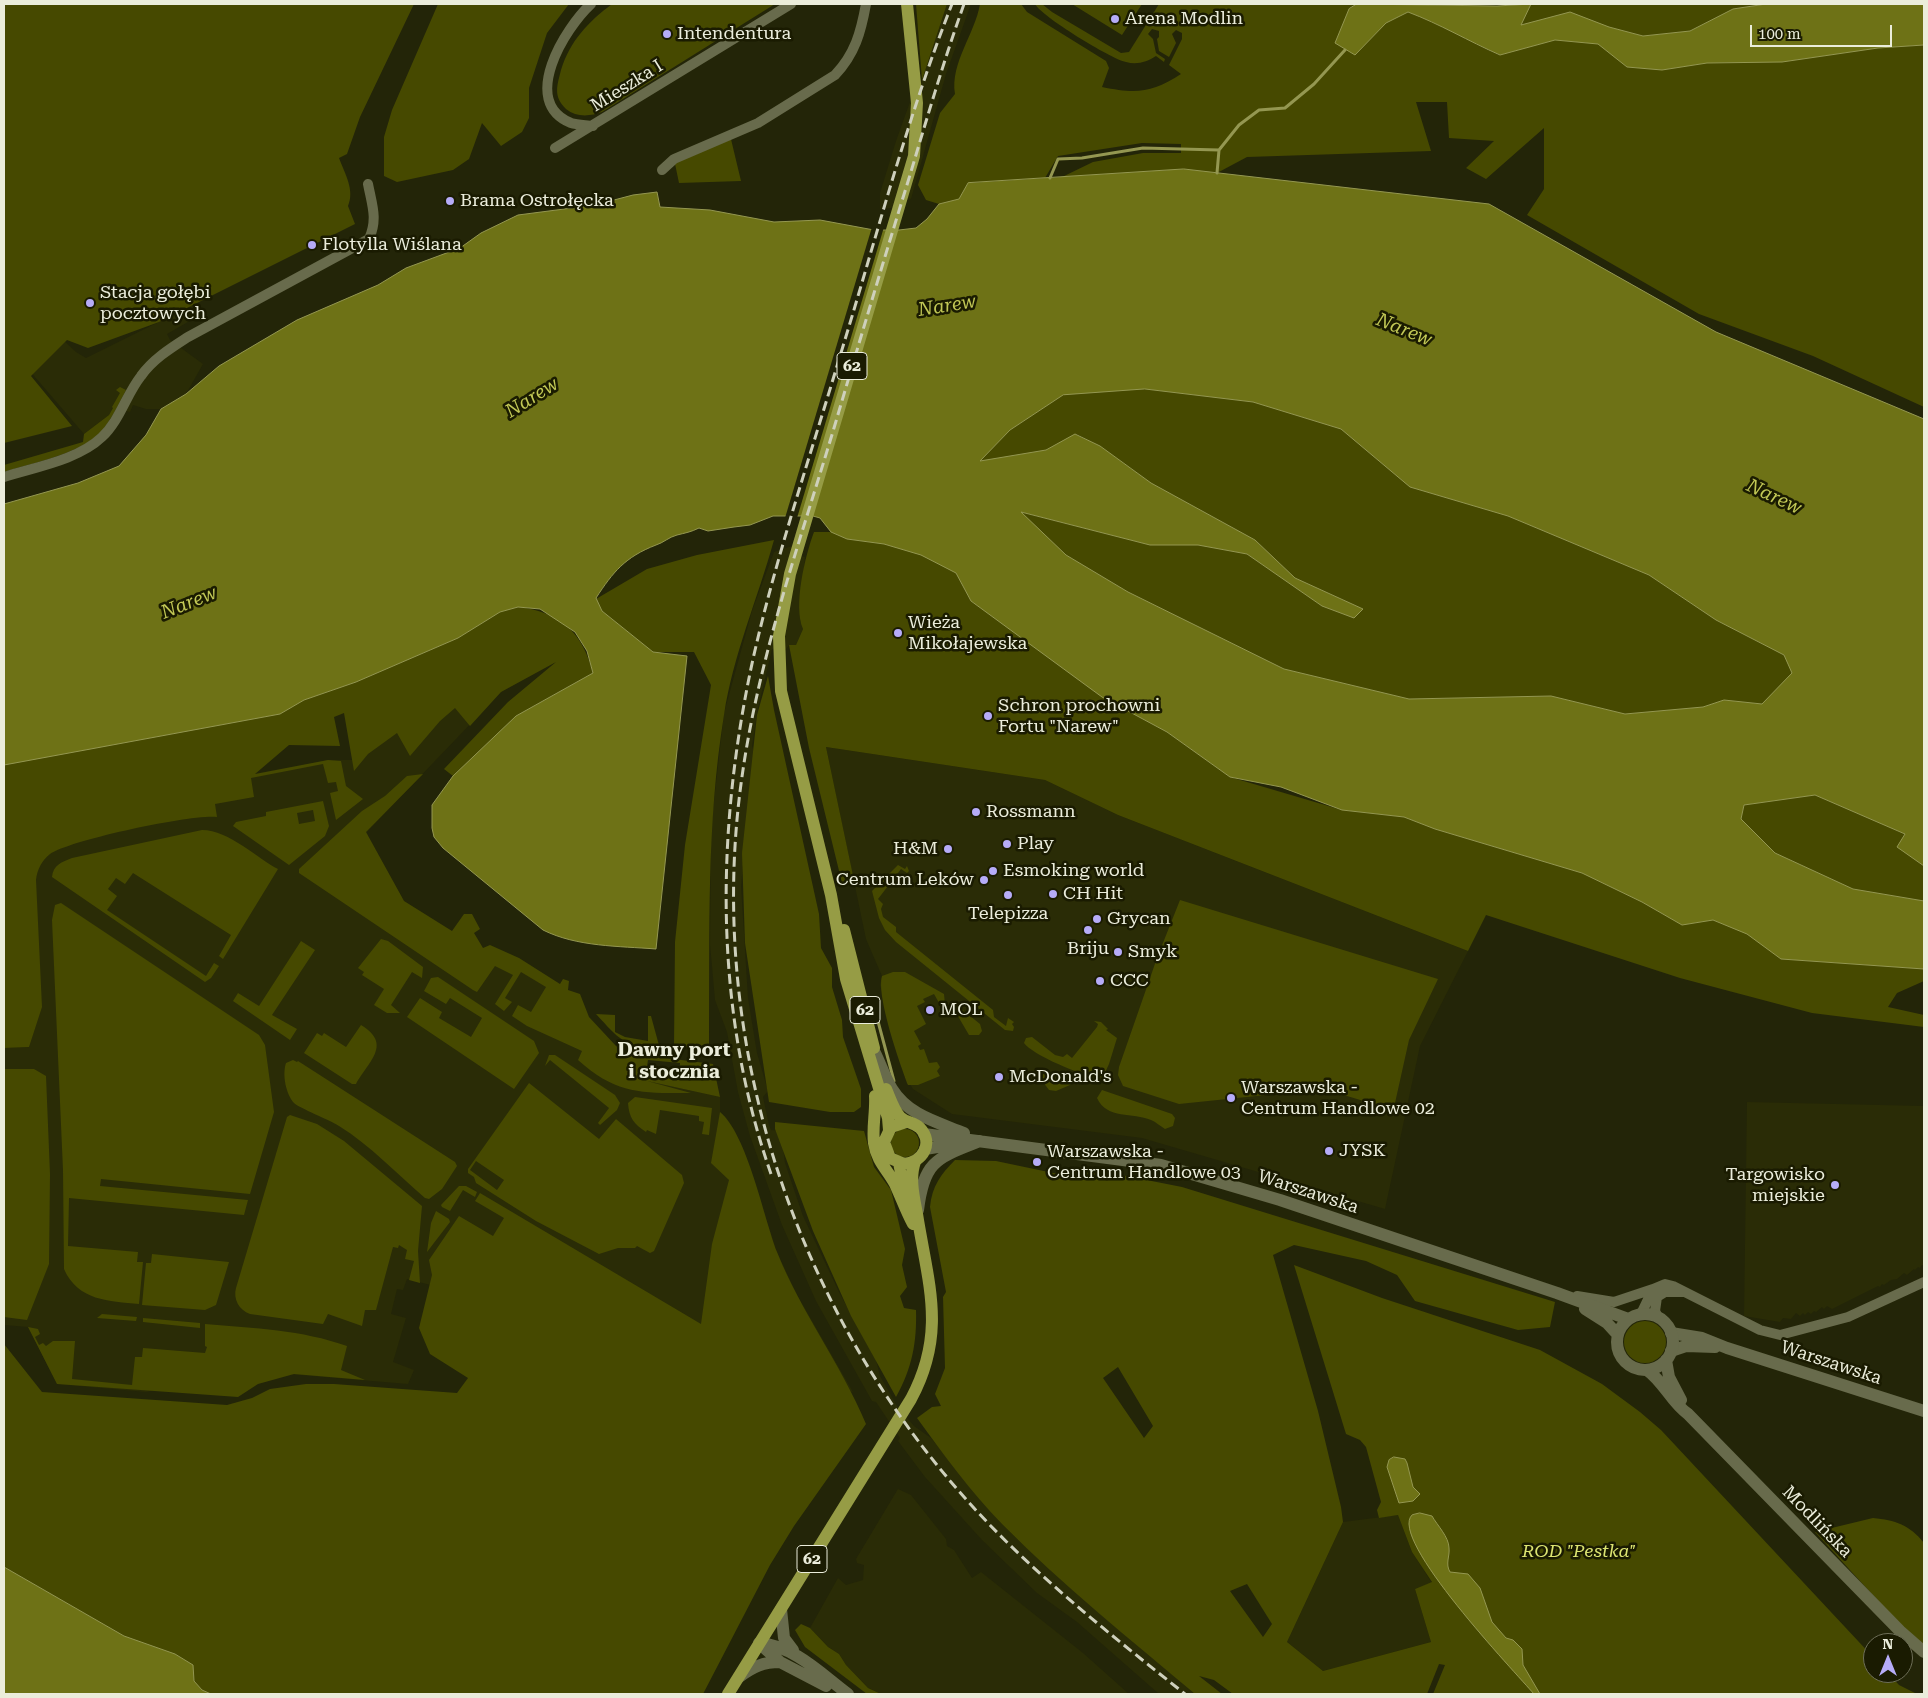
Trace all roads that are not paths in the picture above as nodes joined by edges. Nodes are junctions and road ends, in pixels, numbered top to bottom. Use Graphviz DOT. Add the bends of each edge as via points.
graph roads {
  1 [pos="591,4"];
  2 [pos="791,4"];
  3 [pos="866,4"];
  4 [pos="907,4"];
  5 [pos="594,126"];
  6 [pos="555,148"];
  7 [pos="662,170"];
  8 [pos="368,184"];
  9 [pos="4,477"];
  10 [pos="831,895"];
  11 [pos="875,1053"];
  12 [pos="874,1076"];
  13 [pos="906,1122"];
  14 [pos="889,1130"];
  15 [pos="924,1134"];
  16 [pos="982,1140"];
  17 [pos="925,1149"];
  18 [pos="915,1162"];
  19 [pos="899,1164"];
  20 [pos="915,1220"];
  21 [pos="1924,1282"];
  22 [pos="1652,1289"];
  23 [pos="1684,1292"];
  24 [pos="1557,1293"];
  25 [pos="1641,1314"];
  26 [pos="1658,1318"];
  27 [pos="1628,1319"];
  28 [pos="1671,1333"];
  29 [pos="1618,1335"];
  30 [pos="1727,1348"];
  31 [pos="1668,1355"];
  32 [pos="1647,1370"];
  33 [pos="1924,1411"];
  34 [pos="1688,1414"];
  35 [pos="781,1609"];
  36 [pos="759,1643"];
  37 [pos="1924,1652"];
  38 [pos="798,1656"];
  39 [pos="780,1662"];
  40 [pos="739,1677"];
  41 [pos="728,1694"];
  42 [pos="842,1694"];
  43 [pos="848,1694"];
  1 -- 5 [label="street" via="564,35 548,81 547,95 562,118 572,124"];
  2 -- 5 [label="street, Mieszka I"];
  3 -- 7 [label="street" via="856,45 835,75 758,123 674,159"];
  4 -- 10 [label="main road, 62" via="916,87 917,133 911,171 790,574 778,651 784,705"];
  5 -- 6 [label="street, Mieszka I"];
  8 -- 9 [label="street" via="375,214 375,227 369,239 160,355 141,375 103,436 89,447"];
  10 -- 11 [label="main road, 62" via="844,929"];
  10 -- 12 [label="main road, 62" via="846,979"];
  11 -- 13 [label="main road, 62" via="892,1105"];
  11 -- 16 [label="main road" via="892,1089 913,1111"];
  12 -- 14 [label="main road, 62"];
  12 -- 20 [label="main road, 62" via="876,1115 873,1140 876,1153"];
  13 -- 14 [label="main road"];
  13 -- 15 [label="main road, 62" via="917,1126"];
  14 -- 19 [label="main road, 62" via="884,1148"];
  15 -- 16 [label="main road, Warszawska"];
  15 -- 17 [label="main road"];
  16 -- 17 [label="main road, Warszawska"];
  16 -- 20 [label="main road" via="946,1155 928,1170 920,1190"];
  16 -- 24 [label="main road, Warszawska" via="1161,1165 1280,1200"];
  17 -- 18 [label="main road"];
  18 -- 19 [label="main road"];
  18 -- 20 [label="main road, 62" via="912,1170"];
  19 -- 20 [label="main road, 62"];
  20 -- 35 [label="main road, 62" via="931,1282 932,1338 920,1380"];
  21 -- 23 [label="street" via="1848,1317 1780,1335 1760,1330"];
  22 -- 23 [label="street" via="1665,1284"];
  22 -- 24 [label="street" via="1614,1302"];
  22 -- 25 [label="street"];
  23 -- 26 [label="street" via="1665,1292 1657,1297 1655,1311"];
  24 -- 27 [label="main road, Warszawska"];
  24 -- 29 [label="main road, Warszawska" via="1607,1323"];
  25 -- 26 [label="main road"];
  25 -- 27 [label="main road"];
  26 -- 28 [label="main road"];
  27 -- 29 [label="main road"];
  28 -- 30 [label="main road, Warszawska" via="1702,1338"];
  28 -- 31 [label="main road"];
  29 -- 32 [label="main road" via="1617,1344 1622,1358 1633,1367"];
  30 -- 31 [label="main road, Warszawska" via="1686,1346"];
  30 -- 33 [label="main road, Warszawska"];
  31 -- 32 [label="main road"];
  31 -- 34 [label="main road, Modlińska" via="1669,1377"];
  32 -- 34 [label="main road, Modlińska" via="1678,1407"];
  34 -- 37 [label="main road, Modlińska"];
  35 -- 36 [label="main road, 62"];
  35 -- 38 [label="main road" via="784,1638"];
  36 -- 38 [label="main road" via="780,1646"];
  36 -- 39 [label="main road"];
  36 -- 40 [label="main road, 62"];
  38 -- 43 [label="main road"];
  39 -- 40 [label="main road" via="754,1666"];
  39 -- 42 [label="main road"];
  40 -- 41 [label="main road, 62"];
}
